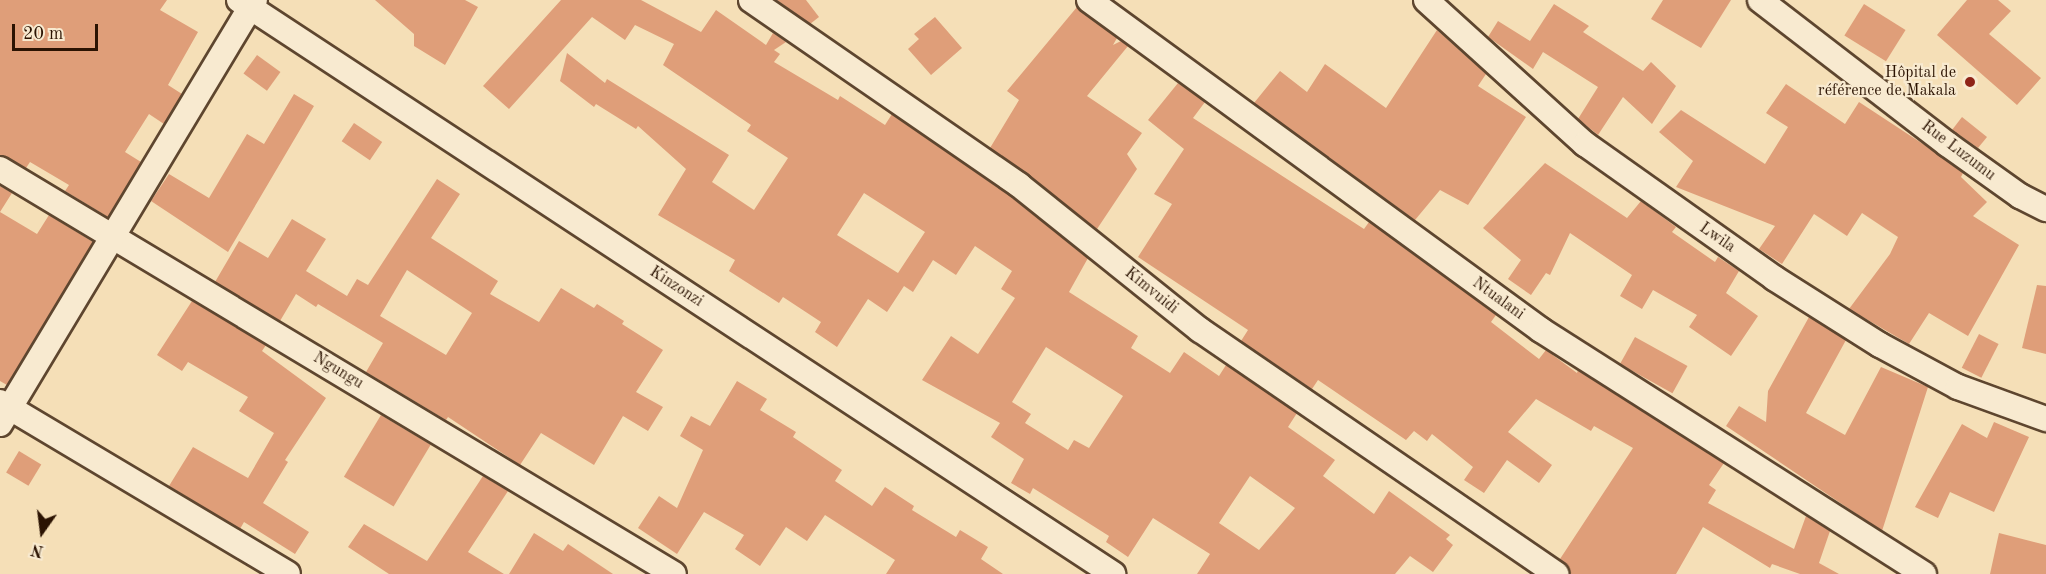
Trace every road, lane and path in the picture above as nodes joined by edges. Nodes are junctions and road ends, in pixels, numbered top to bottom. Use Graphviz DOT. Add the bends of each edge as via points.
graph roads {
  1 [pos="751,0"];
  2 [pos="1089,0"];
  3 [pos="1426,0"];
  4 [pos="1760,0"];
  5 [pos="248,2"];
  6 [pos="0,169"];
  7 [pos="2046,209"];
  8 [pos="112,235"];
  9 [pos="3,411"];
  10 [pos="2046,419"];
  11 [pos="288,574"];
  12 [pos="674,574"];
  13 [pos="1113,574"];
  14 [pos="1557,574"];
  15 [pos="1924,574"];
  1 -- 14 [label="street, Kimvuidi" via="1019,185 1200,330"];
  2 -- 15 [label="street, Ntualani" via="1540,330"];
  3 -- 10 [label="street, Lwila" via="1585,144 1774,278 1880,345 1958,387"];
  4 -- 7 [label="street, Rue Luzumu" via="1956,150 2020,196"];
  5 -- 8 [label="street"];
  5 -- 13 [label="street, Kinzonzi"];
  6 -- 8 [label="street, Ngungu"];
  8 -- 9 [label="street"];
  8 -- 12 [label="street, Ngungu"];
  9 -- 11 [label="street"];
}
